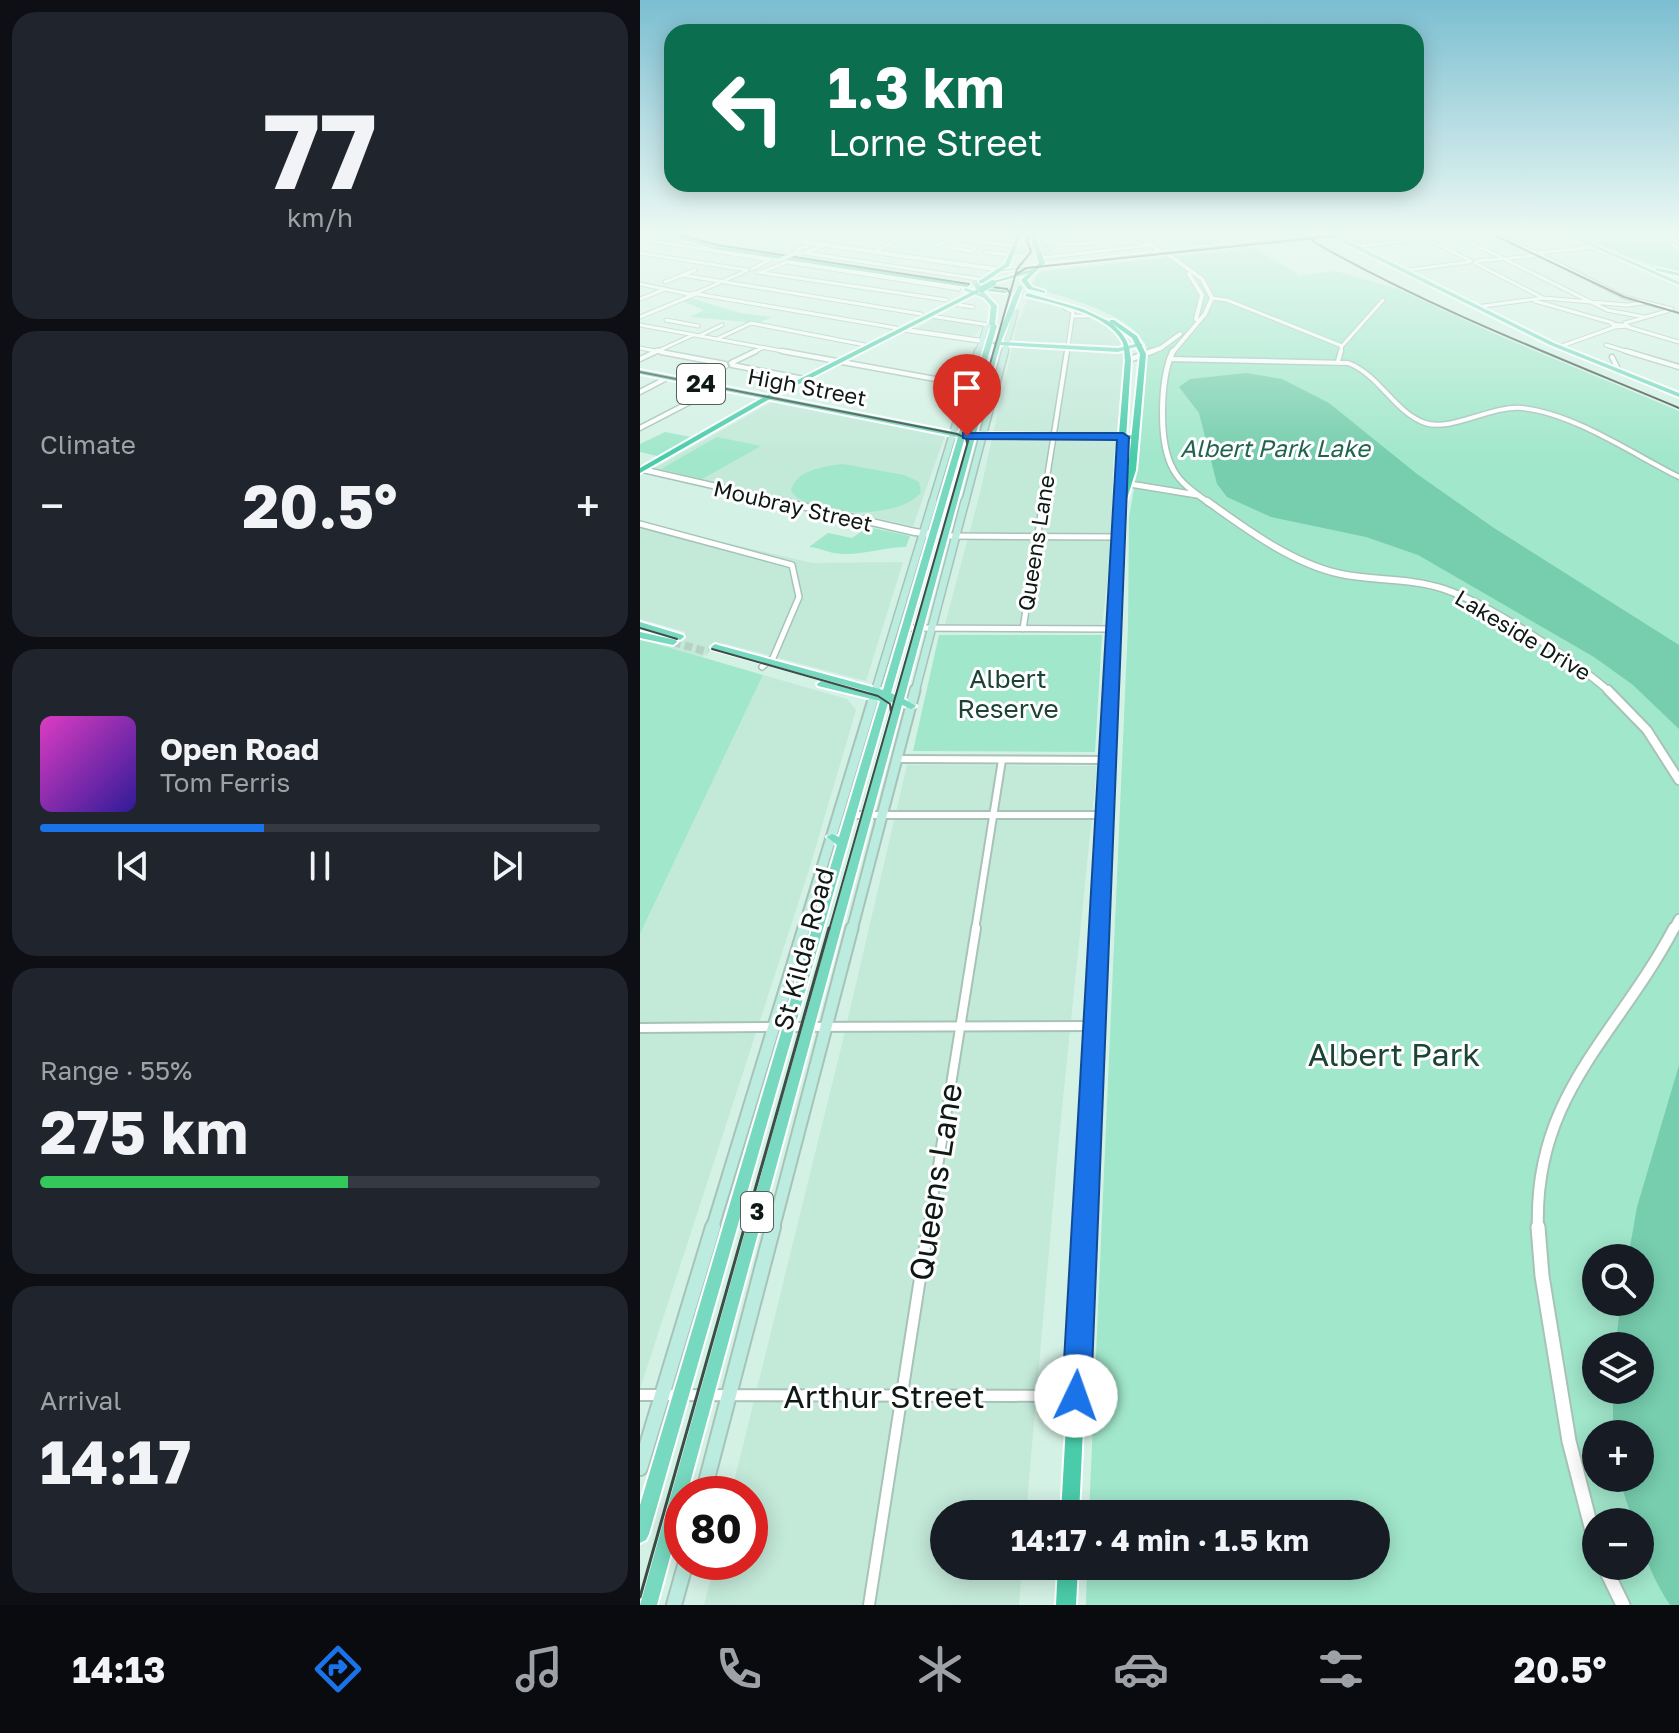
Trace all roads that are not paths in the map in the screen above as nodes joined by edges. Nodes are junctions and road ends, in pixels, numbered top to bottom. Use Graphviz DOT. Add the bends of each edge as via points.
graph roads {
  1 [pos="661,308"];
  2 [pos="778,308"];
  3 [pos="883,308"];
  4 [pos="934,308"];
  5 [pos="940,308"];
  6 [pos="995,308"];
  7 [pos="1013,308"];
  8 [pos="1065,308"];
  9 [pos="1069,308"];
  10 [pos="1083,308"];
  11 [pos="1089,308"];
  12 [pos="1200,308"];
  13 [pos="1209,308"];
  14 [pos="1247,308"];
  15 [pos="1376,308"];
  16 [pos="1483,308"];
  17 [pos="1560,308"];
  18 [pos="1603,308"];
  19 [pos="1662,308"];
  20 [pos="1666,309"];
  21 [pos="1678,312"];
  22 [pos="921,314"];
  23 [pos="931,316"];
  24 [pos="1072,316"];
  25 [pos="1093,316"];
  26 [pos="640,317"];
  27 [pos="1644,317"];
  28 [pos="666,320"];
  29 [pos="683,323"];
  30 [pos="1195,323"];
  31 [pos="990,324"];
  32 [pos="640,325"];
  33 [pos="722,325"];
  34 [pos="1614,325"];
  35 [pos="1626,325"];
  36 [pos="698,326"];
  37 [pos="900,328"];
  38 [pos="1127,329"];
  39 [pos="1190,329"];
  40 [pos="667,330"];
  41 [pos="696,335"];
  42 [pos="717,339"];
  43 [pos="985,342"];
  44 [pos="1679,342"];
  45 [pos="1002,343"];
  46 [pos="865,345"];
  47 [pos="1140,345"];
  48 [pos="1606,345"];
  49 [pos="1067,346"];
  50 [pos="1342,346"];
  51 [pos="1562,346"];
  52 [pos="640,348"];
  53 [pos="762,348"];
  54 [pos="1127,348"];
  55 [pos="658,351"];
  56 [pos="1143,354"];
  57 [pos="1612,357"];
  58 [pos="640,359"];
  59 [pos="1169,359"];
  60 [pos="1128,360"];
  61 [pos="1338,361"];
  62 [pos="835,362"];
  63 [pos="729,365"];
  64 [pos="1617,367"];
  65 [pos="1679,367"];
  66 [pos="640,372"];
  67 [pos="667,378"];
  68 [pos="804,379"];
  69 [pos="972,380"];
  70 [pos="693,383"];
  71 [pos="717,388"];
  72 [pos="640,392"];
  73 [pos="1679,393"];
  74 [pos="770,398"];
  75 [pos="1124,427"];
  76 [pos="1137,427"];
  77 [pos="640,428"];
  78 [pos="953,434"];
  79 [pos="971,436"];
  80 [pos="1053,436"];
  81 [pos="1123,437"];
  82 [pos="1136,437"];
  83 [pos="641,470"];
  84 [pos="1679,477"];
  85 [pos="1179,479"];
  86 [pos="1130,481"];
  87 [pos="1119,483"];
  88 [pos="1164,486"];
  89 [pos="1195,493"];
  90 [pos="1122,502"];
  91 [pos="640,524"];
  92 [pos="929,534"];
  93 [pos="951,536"];
  94 [pos="1120,537"];
  95 [pos="1037,538"];
  96 [pos="901,607"];
  97 [pos="912,608"];
  98 [pos="640,624"];
  99 [pos="907,628"];
  100 [pos="920,628"];
  101 [pos="931,628"];
  102 [pos="1023,629"];
  103 [pos="1115,629"];
  104 [pos="640,635"];
  105 [pos="712,649"];
  106 [pos="765,665"];
  107 [pos="880,696"];
  108 [pos="904,702"];
  109 [pos="896,759"];
  110 [pos="1002,760"];
  111 [pos="1108,760"];
  112 [pos="1679,780"];
  113 [pos="853,815"];
  114 [pos="867,815"];
  115 [pos="882,815"];
  116 [pos="994,815"];
  117 [pos="1105,815"];
  118 [pos="832,837"];
  119 [pos="843,845"];
  120 [pos="1679,919"];
  121 [pos="1095,1026"];
  122 [pos="799,1027"];
  123 [pos="826,1027"];
  124 [pos="960,1027"];
  125 [pos="640,1028"];
  126 [pos="772,1028"];
  127 [pos="640,1395"];
  128 [pos="662,1395"];
  129 [pos="693,1396"];
  130 [pos="729,1396"];
  131 [pos="1076,1396"];
  132 [pos="902,1397"];
  133 [pos="640,1468"];
  134 [pos="708,1476"];
  135 [pos="1071,1500"];
  136 [pos="1585,1508"];
  137 [pos="640,1534"];
  138 [pos="681,1580"];
  139 [pos="1067,1580"];
  140 [pos="1611,1580"];
  141 [pos="648,1605"];
  142 [pos="674,1605"];
  143 [pos="869,1605"];
  144 [pos="1066,1605"];
  145 [pos="1623,1605"];
  1 -- 26 [label="street"];
  2 -- 37 [label="street"];
  3 -- 22 [label="street"];
  4 -- 22 [label="highway"];
  5 -- 23 [label="highway"];
  6 -- 31 [label="main road, St Kilda Road / 3"];
  7 -- 45 [label="main road, St Kilda Road / 3, bridge"];
  8 -- 24 [label="street"];
  9 -- 25 [label="highway"];
  10 -- 38 [label="highway"];
  11 -- 38 [label="highway"];
  12 -- 30 [label="street, Lakeside Drive"];
  13 -- 30 [label="street, Lakeside Drive"];
  14 -- 50 [label="street"];
  15 -- 50 [label="street"];
  16 -- 51 [label="main road"];
  17 -- 34 [label="street"];
  18 -- 27 [label="street"];
  19 -- 20 [label="street"];
  20 -- 21 [label="street"];
  20 -- 27 [label="street"];
  22 -- 37 [label="highway"];
  23 -- 31 [label="street"];
  23 -- 37 [label="highway"];
  24 -- 25 [label="street"];
  24 -- 49 [label="street, Queens Lane"];
  25 -- 54 [label="highway" via="1118,332"];
  27 -- 35 [label="street"];
  28 -- 29 [label="street"];
  29 -- 36 [label="street"];
  29 -- 40 [label="street"];
  30 -- 39 [label="street, Lakeside Drive"];
  31 -- 43 [label="main road, St Kilda Road / 3" via="994,326"];
  32 -- 40 [label="street"];
  33 -- 41 [label="street"];
  34 -- 35 [label="street"];
  34 -- 51 [label="street"];
  35 -- 44 [label="street"];
  37 -- 43 [label="street"];
  37 -- 46 [label="highway"];
  37 -- 62 [label="highway"];
  38 -- 47 [label="highway"];
  39 -- 56 [label="street"];
  39 -- 59 [label="street, Lakeside Drive"];
  40 -- 41 [label="street"];
  41 -- 42 [label="street"];
  41 -- 55 [label="street"];
  42 -- 46 [label="street" via="751,323"];
  42 -- 53 [label="street"];
  43 -- 45 [label="main road"];
  43 -- 69 [label="main road, St Kilda Road / 3"];
  45 -- 49 [label="main road"];
  45 -- 79 [label="main road, St Kilda Road / 3"];
  46 -- 62 [label="highway"];
  47 -- 54 [label="main road"];
  47 -- 56 [label="highway"];
  48 -- 65 [label="street"];
  49 -- 54 [label="main road"];
  49 -- 80 [label="street, Queens Lane"];
  50 -- 61 [label="street"];
  51 -- 64 [label="main road"];
  51 -- 73 [label="main road"];
  52 -- 55 [label="street"];
  53 -- 62 [label="street"];
  53 -- 63 [label="street"];
  54 -- 60 [label="highway"];
  55 -- 58 [label="street"];
  55 -- 63 [label="street"];
  56 -- 60 [label="street"];
  56 -- 76 [label="highway"];
  57 -- 64 [label="street"];
  59 -- 61 [label="street"];
  59 -- 85 [label="street, Lakeside Drive" via="1166,447"];
  60 -- 75 [label="highway"];
  61 -- 84 [label="street" via="1367,370 1425,423 1439,425 1496,409 1539,411"];
  62 -- 68 [label="highway"];
  62 -- 69 [label="street"];
  63 -- 68 [label="street"];
  63 -- 70 [label="street"];
  64 -- 73 [label="main road"];
  66 -- 67 [label="main road, High Street / 24"];
  67 -- 70 [label="main road, High Street / 24"];
  67 -- 72 [label="street"];
  68 -- 74 [label="highway"];
  69 -- 78 [label="main road, St Kilda Road"];
  69 -- 79 [label="main road, St Kilda Road / 3"];
  70 -- 71 [label="main road, High Street / 24"];
  71 -- 74 [label="main road, High Street / 24"];
  71 -- 77 [label="street"];
  74 -- 78 [label="main road, High Street / 24"];
  74 -- 83 [label="highway"];
  75 -- 76 [label="highway"];
  75 -- 81 [label="highway"];
  76 -- 82 [label="highway"];
  78 -- 79 [label="main road, High Street / 24"];
  78 -- 92 [label="main road, St Kilda Road"];
  79 -- 80 [label="main road, 24"];
  79 -- 92 [label="main road, St Kilda Road / 3"];
  79 -- 93 [label="main road, St Kilda Road / 3"];
  80 -- 81 [label="main road, 24"];
  80 -- 95 [label="street, Queens Lane"];
  81 -- 82 [label="main road, 24"];
  81 -- 87 [label="highway"];
  82 -- 86 [label="highway"];
  83 -- 92 [label="street, Moubray Street"];
  85 -- 88 [label="street"];
  85 -- 89 [label="street, Lakeside Drive"];
  86 -- 87 [label="street"];
  86 -- 88 [label="street"];
  86 -- 89 [label="street"];
  86 -- 90 [label="highway"];
  87 -- 90 [label="highway"];
  88 -- 89 [label="street"];
  89 -- 112 [label="street, Lakeside Drive" via="1320,568 1447,591 1470,600 1593,676 1655,738"];
  90 -- 94 [label="highway"];
  91 -- 106 [label="street" via="792,565 799,597 773,658"];
  92 -- 93 [label="street, Moubray Street"];
  92 -- 96 [label="main road, St Kilda Road"];
  92 -- 97 [label="main road, St Kilda Road / 3"];
  93 -- 95 [label="street"];
  93 -- 100 [label="main road, St Kilda Road / 3"];
  93 -- 101 [label="main road, St Kilda Road"];
  94 -- 95 [label="street"];
  94 -- 103 [label="highway"];
  95 -- 102 [label="street, Queens Lane"];
  96 -- 97 [label="main road"];
  96 -- 107 [label="main road, St Kilda Road"];
  97 -- 99 [label="main road, St Kilda Road / 3"];
  98 -- 104 [label="main road" via="676,639"];
  99 -- 100 [label="street"];
  99 -- 107 [label="main road, St Kilda Road / 3"];
  100 -- 101 [label="street"];
  100 -- 108 [label="main road, St Kilda Road / 3"];
  101 -- 102 [label="street"];
  101 -- 108 [label="main road, St Kilda Road"];
  102 -- 103 [label="street"];
  103 -- 111 [label="highway"];
  105 -- 106 [label="main road"];
  106 -- 107 [label="main road"];
  107 -- 108 [label="main road"];
  107 -- 113 [label="main road, St Kilda Road / 3"];
  107 -- 118 [label="main road, St Kilda Road"];
  108 -- 109 [label="main road, St Kilda Road"];
  108 -- 114 [label="main road, St Kilda Road / 3"];
  109 -- 110 [label="street"];
  109 -- 115 [label="main road, St Kilda Road"];
  110 -- 111 [label="street"];
  110 -- 116 [label="street, Queens Lane"];
  111 -- 117 [label="highway"];
  113 -- 114 [label="street"];
  113 -- 119 [label="main road, St Kilda Road / 3"];
  114 -- 115 [label="street"];
  114 -- 122 [label="main road, St Kilda Road / 3"];
  115 -- 116 [label="street"];
  115 -- 123 [label="main road, St Kilda Road"];
  116 -- 117 [label="street"];
  116 -- 124 [label="street, Queens Lane"];
  117 -- 121 [label="highway"];
  118 -- 119 [label="main road"];
  118 -- 126 [label="main road, St Kilda Road"];
  119 -- 122 [label="main road, St Kilda Road / 3"];
  120 -- 136 [label="street" via="1563,1101 1547,1139 1537,1189 1538,1247 1573,1469"];
  121 -- 124 [label="street"];
  121 -- 131 [label="highway"];
  122 -- 123 [label="street"];
  122 -- 126 [label="street"];
  122 -- 129 [label="main road, St Kilda Road / 3"];
  122 -- 129 [label="main road, St Kilda Road / 3"];
  123 -- 124 [label="street"];
  123 -- 130 [label="main road, St Kilda Road"];
  124 -- 132 [label="street, Queens Lane"];
  125 -- 126 [label="street"];
  126 -- 128 [label="main road, St Kilda Road"];
  127 -- 128 [label="street, Arthur Street"];
  128 -- 129 [label="street, Arthur Street"];
  128 -- 133 [label="main road, St Kilda Road"];
  129 -- 130 [label="street, Arthur Street"];
  129 -- 137 [label="main road, St Kilda Road / 3"];
  129 -- 141 [label="main road, St Kilda Road / 3"];
  130 -- 132 [label="street, Arthur Street"];
  130 -- 134 [label="main road, St Kilda Road"];
  131 -- 132 [label="street, Arthur Street"];
  131 -- 135 [label="highway"];
  132 -- 143 [label="street, Queens Lane"];
  138 -- 142 [label="main road"];
  139 -- 144 [label="highway"];
  140 -- 145 [label="street"];
}
